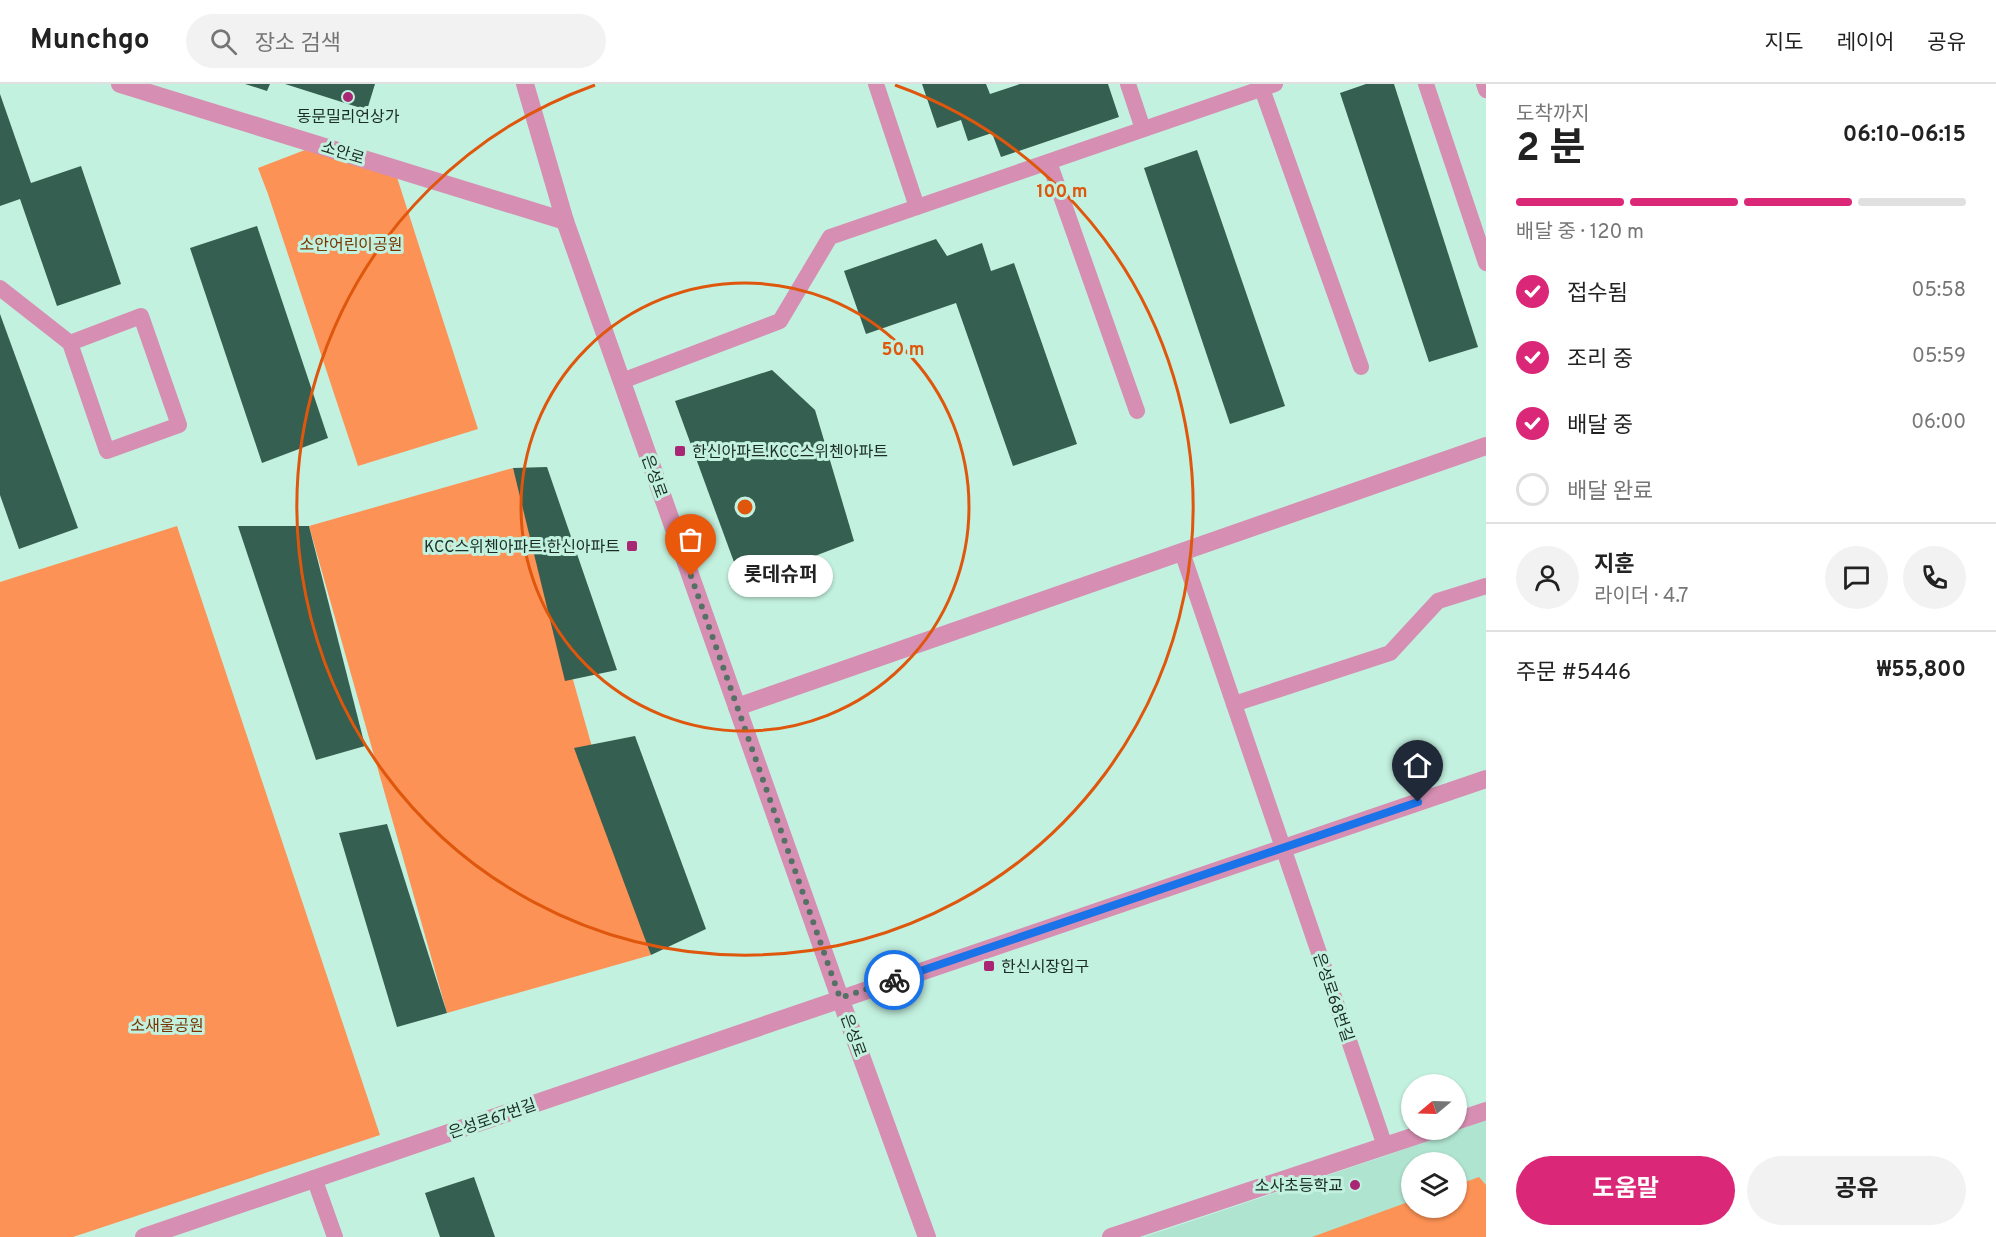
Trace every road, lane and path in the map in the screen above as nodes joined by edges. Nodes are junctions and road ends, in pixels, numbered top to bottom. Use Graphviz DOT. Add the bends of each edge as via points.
graph roads {
  1 [pos="120,84"];
  2 [pos="525,84"];
  3 [pos="876,84"];
  4 [pos="1128,84"];
  5 [pos="1426,84"];
  6 [pos="1484,84"];
  7 [pos="1268,86"];
  8 [pos="1486,90"];
  9 [pos="1143,129"];
  10 [pos="1049,162"];
  11 [pos="917,207"];
  12 [pos="565,221"];
  13 [pos="1486,263"];
  14 [pos="0,288"];
  15 [pos="70,343"];
  16 [pos="1361,367"];
  17 [pos="622,381"];
  18 [pos="1137,411"];
  19 [pos="1486,446"];
  20 [pos="1182,552"];
  21 [pos="1486,586"];
  22 [pos="1234,704"];
  23 [pos="737,707"];
  24 [pos="1486,779"];
  25 [pos="1283,848"];
  26 [pos="840,998"];
  27 [pos="1486,1111"];
  28 [pos="1467,1117"];
  29 [pos="1403,1140"];
  30 [pos="1385,1146"];
  31 [pos="314,1178"];
  32 [pos="144,1237"];
  33 [pos="335,1237"];
  34 [pos="927,1237"];
  35 [pos="1111,1237"];
  1 -- 12 [label="street, 소안로"];
  2 -- 12 [label="street, 은성로"];
  3 -- 11 [label="lane"];
  4 -- 9 [label="lane"];
  5 -- 13 [label="lane"];
  6 -- 8 [label="lane"];
  7 -- 9 [label="lane"];
  7 -- 16 [label="lane"];
  9 -- 10 [label="lane"];
  10 -- 11 [label="lane"];
  10 -- 18 [label="lane"];
  11 -- 17 [label="lane" via="830,237 780,321"];
  12 -- 17 [label="street, 은성로"];
  14 -- 15 [label="lane"];
  15 -- 15 [label="lane" via="141,316 179,425 107,451"];
  17 -- 23 [label="street, 은성로"];
  19 -- 20 [label="street"];
  20 -- 22 [label="lane, 은성로68번길"];
  20 -- 23 [label="street"];
  21 -- 22 [label="lane" via="1438,601 1390,653"];
  22 -- 25 [label="lane, 은성로68번길"];
  23 -- 26 [label="street, 은성로"];
  24 -- 25 [label="street"];
  25 -- 26 [label="street"];
  25 -- 30 [label="lane, 은성로68번길"];
  26 -- 31 [label="street, 은성로67번길"];
  26 -- 34 [label="street, 은성로"];
  27 -- 28 [label="street"];
  29 -- 30 [label="street"];
  30 -- 35 [label="street"];
  31 -- 32 [label="street, 은성로67번길"];
  31 -- 33 [label="lane"];
}
